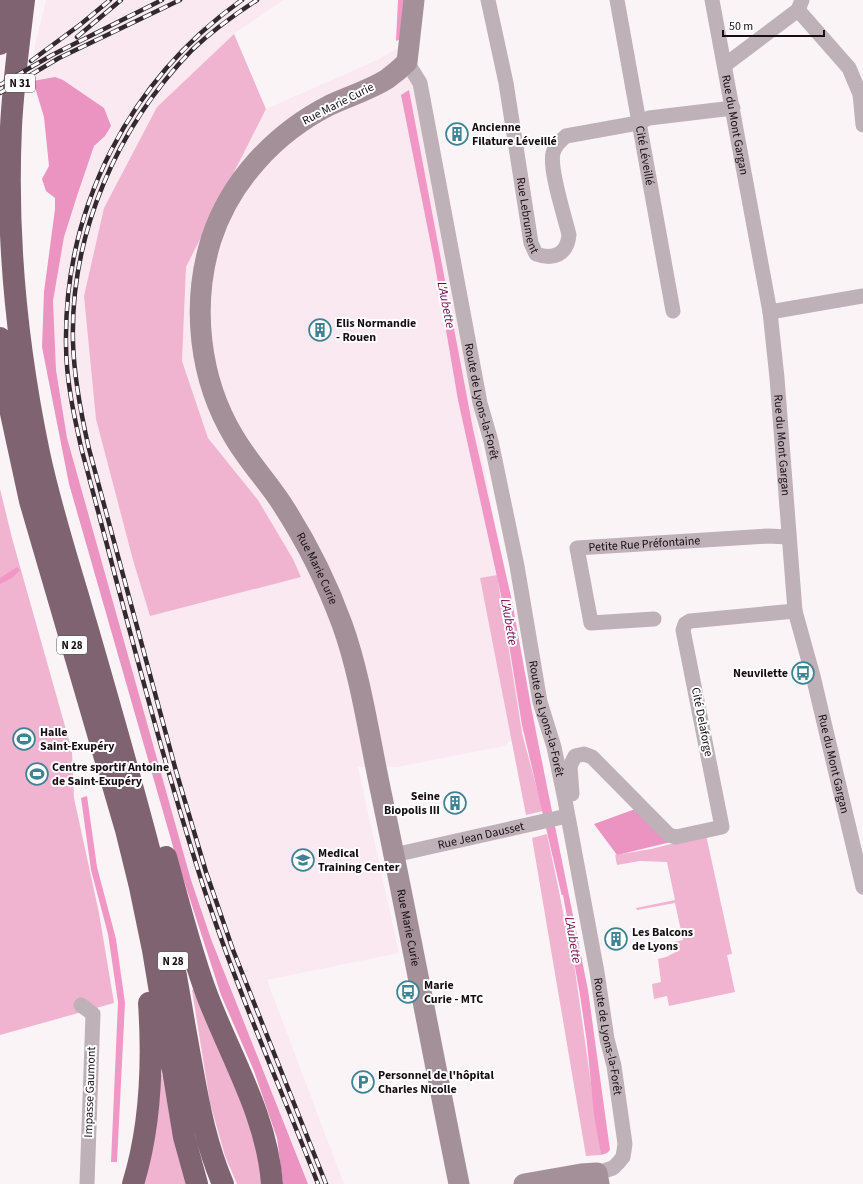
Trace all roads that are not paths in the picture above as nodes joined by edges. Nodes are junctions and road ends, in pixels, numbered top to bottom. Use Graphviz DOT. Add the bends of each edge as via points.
graph roads {
  1 [pos="5,0"];
  2 [pos="24,0"];
  3 [pos="36,0"];
  4 [pos="414,0"];
  5 [pos="488,0"];
  6 [pos="616,0"];
  7 [pos="712,0"];
  8 [pos="800,5"];
  9 [pos="0,44"];
  10 [pos="407,62"];
  11 [pos="725,65"];
  12 [pos="733,108"];
  13 [pos="638,123"];
  14 [pos="11,124"];
  15 [pos="863,125"];
  16 [pos="863,296"];
  17 [pos="673,311"];
  18 [pos="770,312"];
  19 [pos="0,338"];
  20 [pos="788,537"];
  21 [pos="795,611"];
  22 [pos="654,618"];
  23 [pos="120,738"];
  24 [pos="563,812"];
  25 [pos="722,826"];
  26 [pos="394,855"];
  27 [pos="863,887"];
  28 [pos="153,950"];
  29 [pos="81,1005"];
  30 [pos="598,1178"];
  31 [pos="87,1184"];
  32 [pos="133,1184"];
  33 [pos="196,1184"];
  34 [pos="222,1184"];
  35 [pos="272,1184"];
  36 [pos="460,1184"];
  37 [pos="524,1184"];
  1 -- 9 [label="highway"];
  2 -- 14 [label="highway, N 28"];
  3 -- 14 [label="highway, N 31" via="30,42"];
  4 -- 10 [label="street"];
  5 -- 13 [label="street, Rue Lebrument" via="506,83 531,243 536,254 545,257 560,254 568,246 569,236 553,168 553,153 559,142 566,136"];
  6 -- 13 [label="street, Cité Léveillé"];
  7 -- 11 [label="street, Rue du Mont Gargan"];
  8 -- 11 [label="street"];
  8 -- 15 [label="street" via="849,68 860,94"];
  10 -- 24 [label="street, Route de Lyons-la-Forêt" via="420,83 480,403 491,441 518,566 540,702 554,747"];
  10 -- 26 [label="street, Rue Marie Curie" via="391,76 306,119 274,143 244,176 223,210 211,242 203,282 200,318 209,378 222,412 243,451 282,504 296,528 342,623 353,659"];
  11 -- 12 [label="street, Rue du Mont Gargan"];
  12 -- 13 [label="street, Rue Lebrument" via="649,118"];
  12 -- 18 [label="street, Rue du Mont Gargan"];
  13 -- 17 [label="street, Cité Léveillé"];
  14 -- 23 [label="highway, N 28" via="10,177 14,277 28,396 55,518"];
  16 -- 18 [label="street"];
  18 -- 20 [label="street, Rue du Mont Gargan"];
  19 -- 28 [label="highway, N 28" via="10,404 30,501 126,830"];
  20 -- 21 [label="street, Rue du Mont Gargan"];
  20 -- 22 [label="street, Petite Rue Préfontaine" via="768,536 577,548 591,623"];
  21 -- 25 [label="street, Cité Delaforge" via="690,621 684,624 683,630"];
  21 -- 27 [label="street, Rue du Mont Gargan"];
  23 -- 34 [label="highway, N 28" via="169,934 199,1106 214,1165"];
  23 -- 35 [label="highway" via="138,760 207,994 260,1122 268,1149"];
  24 -- 25 [label="street, Route de Lyons-la-Forêt" via="572,799 570,766 575,756 584,754 592,756 669,835 676,837"];
  24 -- 26 [label="street, Rue Jean Dausset" via="541,822"];
  24 -- 30 [label="street, Route de Lyons-la-Forêt" via="597,972 625,1144 618,1163"];
  26 -- 36 [label="street, Rue Marie Curie"];
  28 -- 32 [label="highway" via="147,982 150,1061 146,1121"];
  28 -- 33 [label="highway, N 28" via="184,1137"];
  29 -- 31 [label="street, Impasse Gaumont" via="93,1014"];
  30 -- 37 [label="street" via="581,1174"];
}
